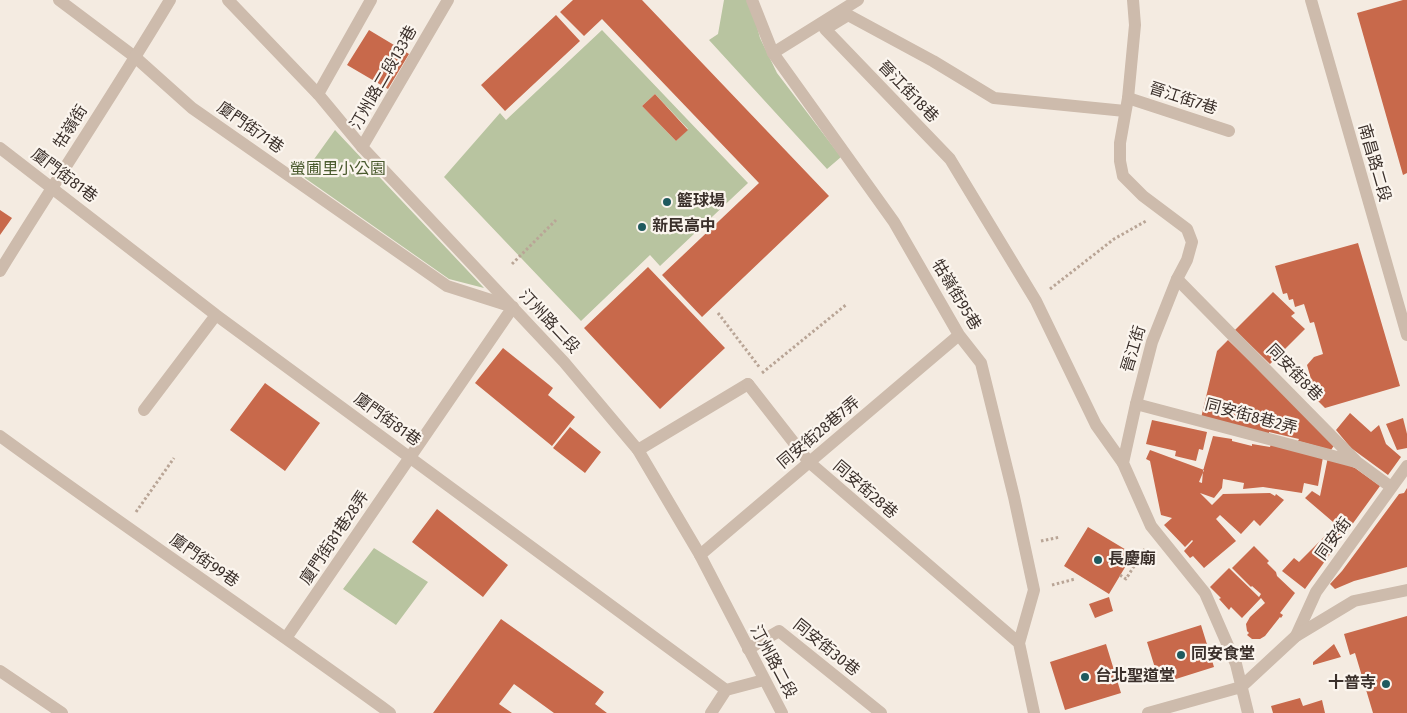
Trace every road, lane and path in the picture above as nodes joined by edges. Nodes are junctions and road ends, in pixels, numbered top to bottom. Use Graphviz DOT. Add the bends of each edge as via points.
graph roads {
  1 [pos="59,0"];
  2 [pos="170,0"];
  3 [pos="228,0"];
  4 [pos="371,0"];
  5 [pos="448,0"];
  6 [pos="752,0"];
  7 [pos="858,0"];
  8 [pos="1133,0"];
  9 [pos="1311,0"];
  10 [pos="773,53"];
  11 [pos="136,57"];
  12 [pos="318,94"];
  13 [pos="1128,98"];
  14 [pos="1125,111"];
  15 [pos="1228,131"];
  16 [pos="362,147"];
  17 [pos="0,148"];
  18 [pos="52,187"];
  19 [pos="1164,212"];
  20 [pos="556,220"];
  21 [pos="512,264"];
  22 [pos="0,271"];
  23 [pos="1177,279"];
  24 [pos="1036,301"];
  25 [pos="847,304"];
  26 [pos="512,308"];
  27 [pos="718,313"];
  28 [pos="216,315"];
  29 [pos="959,335"];
  30 [pos="1407,335"];
  31 [pos="763,372"];
  32 [pos="748,384"];
  33 [pos="1136,404"];
  34 [pos="144,410"];
  35 [pos="0,436"];
  36 [pos="638,450"];
  37 [pos="410,457"];
  38 [pos="174,458"];
  39 [pos="809,462"];
  40 [pos="1357,462"];
  41 [pos="1123,463"];
  42 [pos="1407,466"];
  43 [pos="1391,487"];
  44 [pos="125,527"];
  45 [pos="1155,531"];
  46 [pos="700,555"];
  47 [pos="1120,575"];
  48 [pos="1075,579"];
  49 [pos="1034,590"];
  50 [pos="1407,590"];
  51 [pos="1296,636"];
  52 [pos="286,638"];
  53 [pos="1019,643"];
  54 [pos="748,649"];
  55 [pos="0,671"];
  56 [pos="764,680"];
  57 [pos="1241,687"];
  58 [pos="726,690"];
  59 [pos="1164,711"];
  60 [pos="62,713"];
  61 [pos="390,713"];
  62 [pos="711,713"];
  63 [pos="782,713"];
  64 [pos="881,713"];
  65 [pos="1034,713"];
  66 [pos="1148,713"];
  67 [pos="1248,713"];
  1 -- 11 [label="street, 廈門街71巷"];
  2 -- 11 [label="street, 牯嶺街"];
  3 -- 12 [label="street, 汀州路二段"];
  4 -- 12 [label="street"];
  5 -- 16 [label="street, 汀州路二段133巷"];
  6 -- 10 [label="street, 牯嶺街95巷"];
  7 -- 10 [label="street"];
  8 -- 13 [label="street, 晉江街" via="1135,25"];
  9 -- 30 [label="street, 南昌路二段"];
  10 -- 29 [label="street, 牯嶺街95巷" via="894,222"];
  11 -- 18 [label="street, 牯嶺街"];
  11 -- 26 [label="street, 廈門街71巷" via="192,108 447,286"];
  12 -- 16 [label="street, 汀州路二段"];
  13 -- 14 [label="street, 晉江街"];
  13 -- 15 [label="street, 晉江街7巷"];
  14 -- 19 [label="street, 晉江街" via="1120,143 1123,176"];
  14 -- 24 [label="street, 晉江街18巷" via="994,98 848,15 826,29 950,159"];
  16 -- 26 [label="street, 汀州路二段"];
  17 -- 18 [label="street, 廈門街81巷"];
  18 -- 22 [label="street, 牯嶺街"];
  18 -- 28 [label="street, 廈門街81巷"];
  19 -- 23 [label="street, 晉江街" via="1187,229 1192,242"];
  19 -- 24 [label="path" via="1114,239"];
  20 -- 21 [label="path"];
  23 -- 33 [label="street, 晉江街" via="1152,342"];
  23 -- 40 [label="street, 同安街8巷"];
  24 -- 41 [label="street, 晉江街18巷" via="1096,424"];
  25 -- 31 [label="path"];
  26 -- 36 [label="street, 汀州路二段" via="564,362"];
  26 -- 37 [label="street, 廈門街81巷28弄"];
  27 -- 31 [label="path"];
  28 -- 34 [label="street"];
  28 -- 37 [label="street, 廈門街81巷"];
  29 -- 39 [label="street, 同安街28巷7弄"];
  29 -- 49 [label="street, 牯嶺街95巷" via="981,363"];
  31 -- 32 [label="path"];
  32 -- 36 [label="street"];
  32 -- 39 [label="street, 同安街28巷"];
  33 -- 40 [label="street, 同安街8巷2弄"];
  33 -- 41 [label="street, 晉江街"];
  35 -- 44 [label="street, 廈門街99巷"];
  36 -- 46 [label="street, 汀州路二段"];
  37 -- 52 [label="street, 廈門街81巷28弄"];
  37 -- 58 [label="street, 廈門街81巷"];
  38 -- 44 [label="path"];
  39 -- 46 [label="street, 同安街28巷7弄"];
  39 -- 53 [label="street, 同安街28巷"];
  40 -- 43 [label="street, 同安街8巷"];
  41 -- 45 [label="street"];
  42 -- 43 [label="street, 同安街"];
  43 -- 51 [label="street, 同安街" via="1316,592"];
  44 -- 52 [label="street, 廈門街99巷"];
  45 -- 47 [label="path" via="1126,579"];
  45 -- 57 [label="street" via="1205,593 1236,664"];
  46 -- 54 [label="street, 汀州路二段"];
  48 -- 49 [label="path"];
  49 -- 53 [label="street, 牯嶺街95巷"];
  50 -- 51 [label="street, 同安街" via="1354,601"];
  51 -- 57 [label="street, 同安街"];
  52 -- 61 [label="street, 廈門街99巷"];
  53 -- 65 [label="street"];
  54 -- 56 [label="street, 汀州路二段"];
  54 -- 64 [label="street, 同安街30巷" via="778,631"];
  55 -- 60 [label="street"];
  56 -- 58 [label="street"];
  56 -- 63 [label="street, 汀州路二段"];
  57 -- 59 [label="street, 同安街"];
  57 -- 67 [label="street"];
  58 -- 62 [label="street"];
  59 -- 66 [label="street, 同安街"];
}
